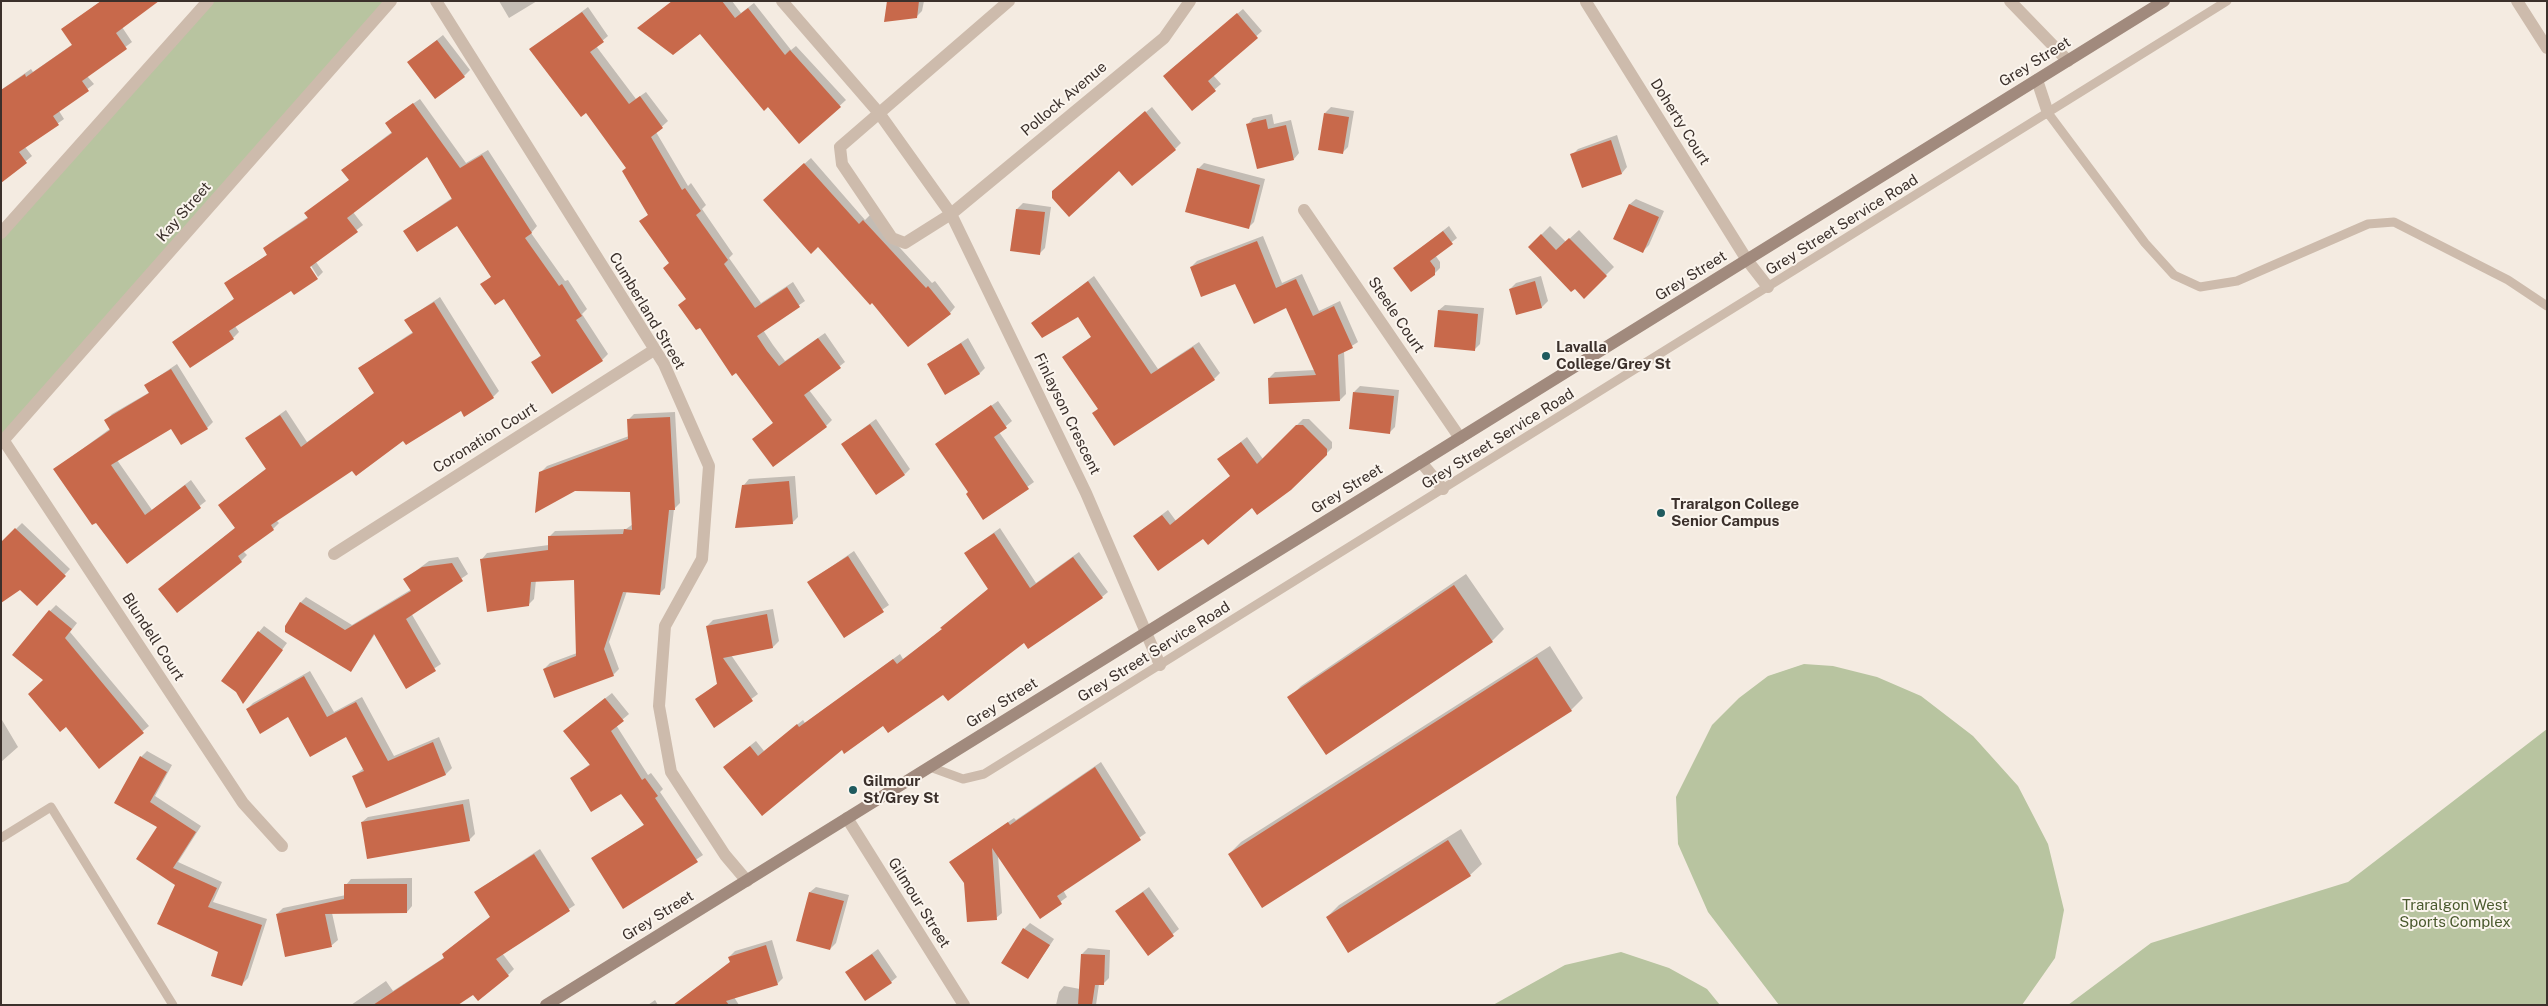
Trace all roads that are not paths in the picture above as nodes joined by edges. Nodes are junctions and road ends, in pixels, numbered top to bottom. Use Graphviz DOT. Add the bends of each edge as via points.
graph roads {
  1 [pos="208,1"];
  2 [pos="391,1"];
  3 [pos="436,1"];
  4 [pos="782,1"];
  5 [pos="1009,1"];
  6 [pos="1190,1"];
  7 [pos="2010,1"];
  8 [pos="2164,1"];
  9 [pos="2227,1"];
  10 [pos="2517,1"];
  11 [pos="1586,2"];
  12 [pos="2547,48"];
  13 [pos="2068,60"];
  14 [pos="2037,80"];
  15 [pos="879,113"];
  16 [pos="2048,113"];
  17 [pos="1304,210"];
  18 [pos="951,214"];
  19 [pos="1,233"];
  20 [pos="1747,260"];
  21 [pos="1768,287"];
  22 [pos="2547,306"];
  23 [pos="654,350"];
  24 [pos="1460,438"];
  25 [pos="3,442"];
  26 [pos="1421,462"];
  27 [pos="1443,488"];
  28 [pos="334,554"];
  29 [pos="1146,633"];
  30 [pos="1160,665"];
  31 [pos="930,767"];
  32 [pos="847,818"];
  33 [pos="1,838"];
  34 [pos="282,846"];
  35 [pos="746,881"];
  36 [pos="173,1005"];
  37 [pos="546,1005"];
  38 [pos="964,1005"];
  1 -- 19 [label="street"];
  2 -- 25 [label="street, Kay Street"];
  3 -- 23 [label="street, Cumberland Street"];
  4 -- 15 [label="street, Finlayson Crescent"];
  5 -- 15 [label="street"];
  6 -- 18 [label="street, Pollock Avenue" via="1164,38"];
  7 -- 13 [label="street"];
  8 -- 13 [label="main road, Grey Street"];
  9 -- 16 [label="lane, Grey Street Service Road"];
  10 -- 12 [label="street"];
  11 -- 20 [label="street, Doherty Court"];
  13 -- 14 [label="main road, Grey Street"];
  14 -- 16 [label="street"];
  14 -- 20 [label="main road, Grey Street"];
  15 -- 18 [label="street, Finlayson Crescent"];
  15 -- 18 [label="street" via="840,147 842,164 892,238 905,243"];
  16 -- 21 [label="lane, Grey Street Service Road"];
  16 -- 22 [label="lane" via="2145,243 2174,275 2200,287 2237,280 2368,224 2394,222 2508,280"];
  17 -- 24 [label="street, Steele Court"];
  18 -- 29 [label="street, Finlayson Crescent" via="1086,493"];
  20 -- 21 [label="street, Doherty Court"];
  20 -- 24 [label="main road, Grey Street"];
  21 -- 27 [label="lane, Grey Street Service Road"];
  23 -- 28 [label="street, Coronation Court"];
  23 -- 35 [label="street, Cumberland Street" via="664,364 709,466 702,559 665,626 660,716 670,772"];
  24 -- 26 [label="main road, Grey Street"];
  25 -- 34 [label="street, Blundell Court" via="243,803"];
  26 -- 27 [label="street"];
  26 -- 29 [label="main road, Grey Street"];
  27 -- 30 [label="lane, Grey Street Service Road"];
  29 -- 30 [label="street, Finlayson Crescent"];
  29 -- 31 [label="main road, Grey Street"];
  30 -- 31 [label="lane, Grey Street Service Road" via="984,774 964,779"];
  31 -- 32 [label="main road, Grey Street"];
  32 -- 35 [label="main road, Grey Street"];
  32 -- 38 [label="street, Gilmour Street"];
  33 -- 36 [label="lane" via="51,807"];
  35 -- 37 [label="main road, Grey Street"];
}
